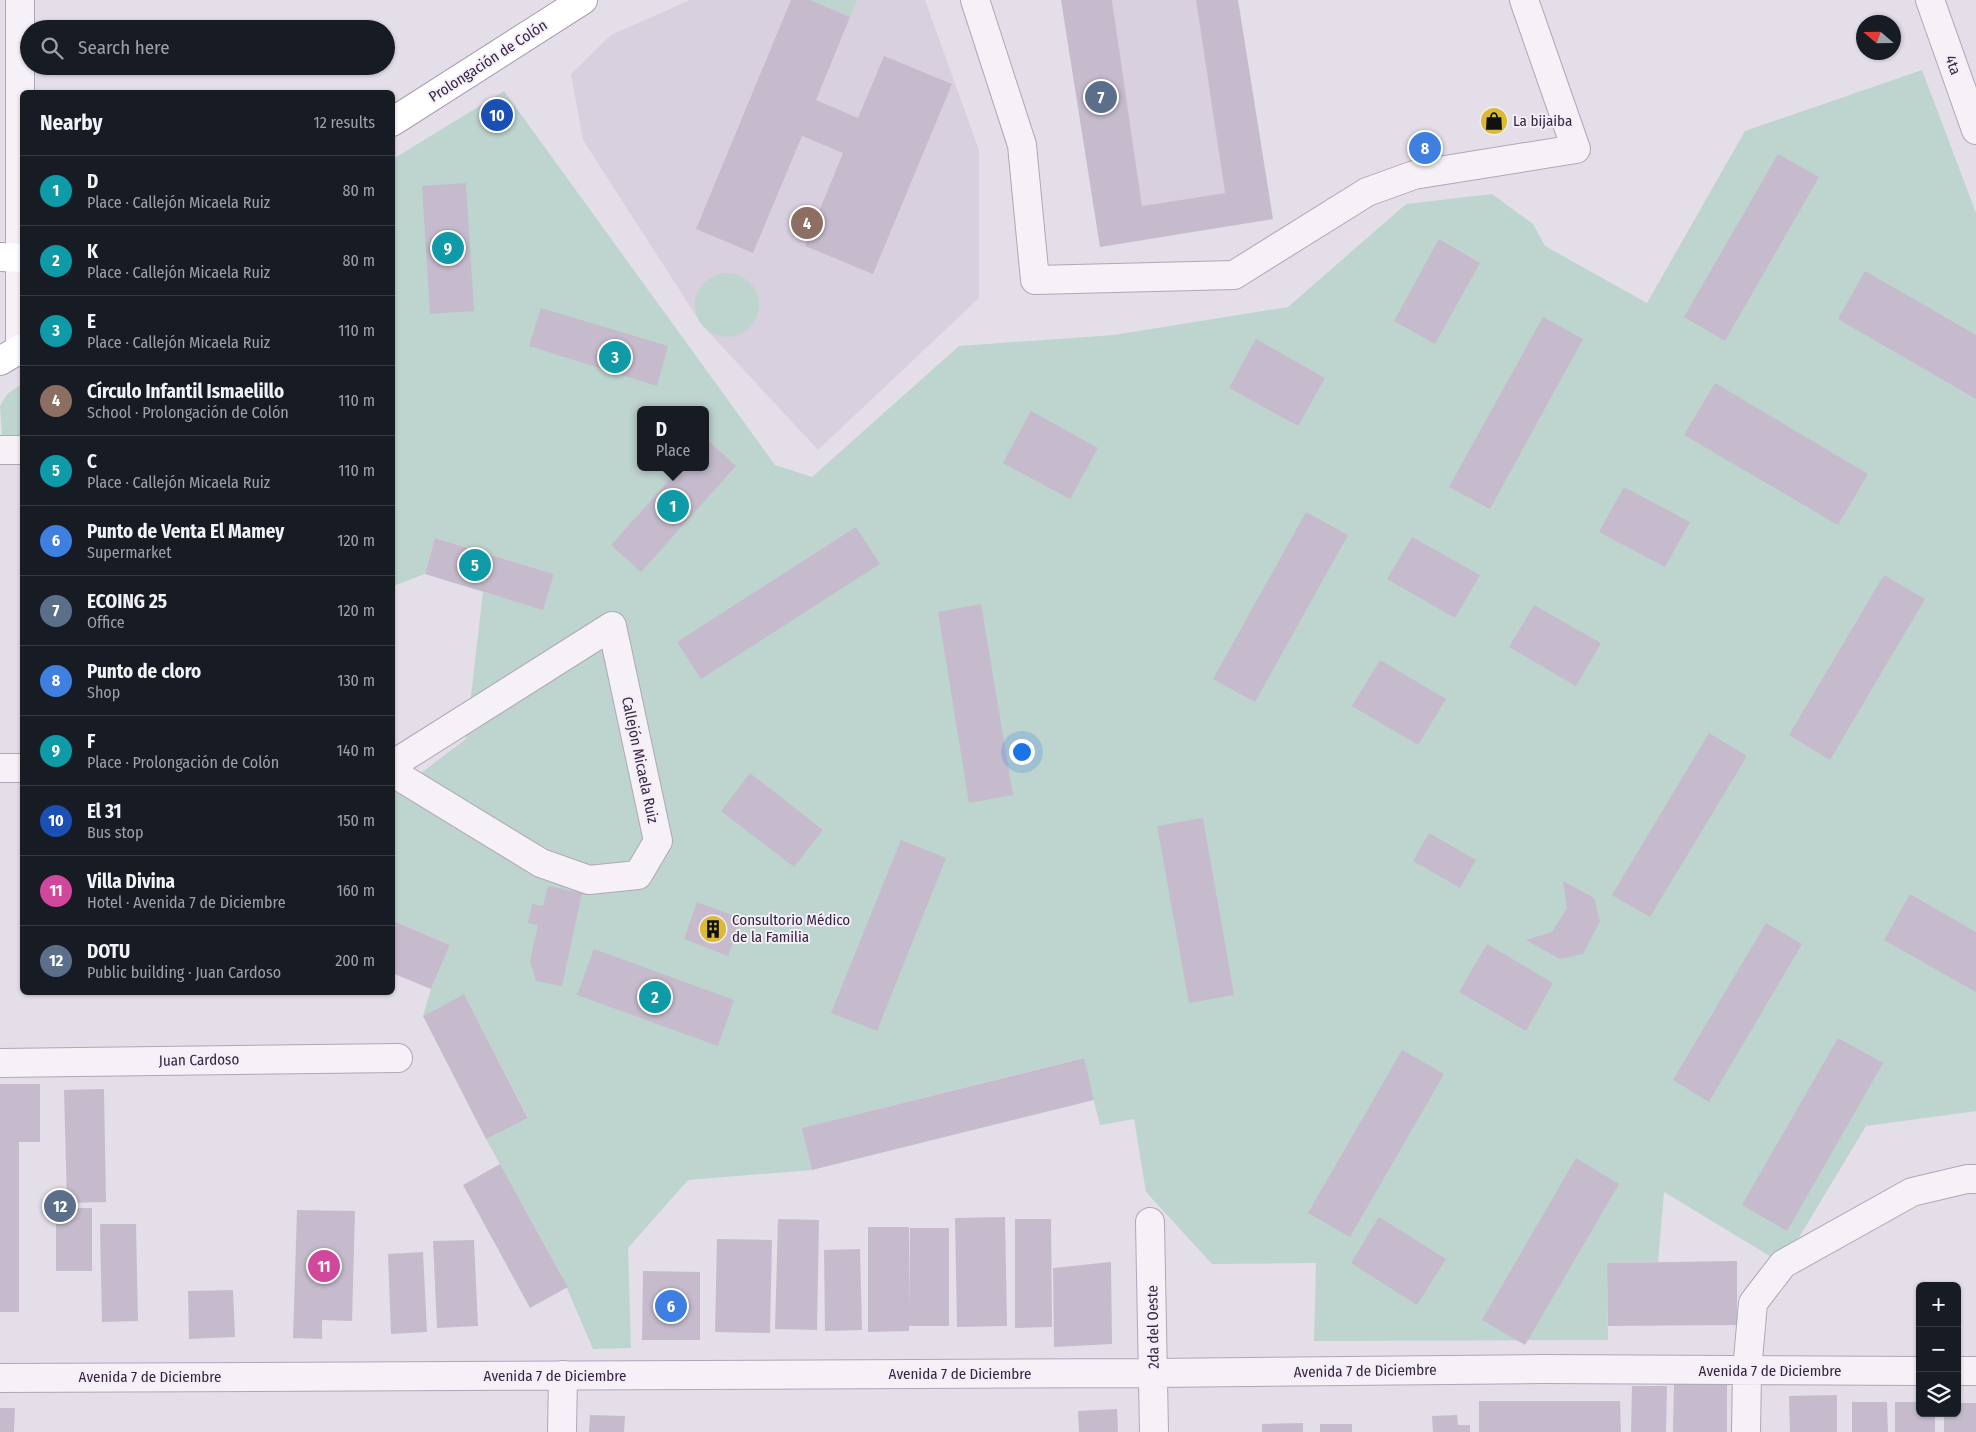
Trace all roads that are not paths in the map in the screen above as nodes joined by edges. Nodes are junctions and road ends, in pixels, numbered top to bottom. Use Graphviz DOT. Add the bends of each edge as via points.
graph roads {
  1 [pos="20,0"];
  2 [pos="583,0"];
  3 [pos="975,0"];
  4 [pos="1524,0"];
  5 [pos="1930,0"];
  6 [pos="1966,70"];
  7 [pos="395,120"];
  8 [pos="1976,130"];
  9 [pos="14,258"];
  10 [pos="14,353"];
  11 [pos="0,450"];
  12 [pos="20,450"];
  13 [pos="395,763"];
  14 [pos="0,768"];
  15 [pos="20,768"];
  16 [pos="395,774"];
  17 [pos="398,1058"];
  18 [pos="0,1063"];
  19 [pos="1976,1179"];
  20 [pos="1150,1222"];
  21 [pos="1747,1371"];
  22 [pos="1916,1371"];
  23 [pos="1961,1371"];
  24 [pos="1976,1371"];
  25 [pos="1154,1373"];
  26 [pos="563,1376"];
  27 [pos="0,1378"];
  28 [pos="562,1432"];
  29 [pos="1154,1432"];
  30 [pos="1746,1432"];
  1 -- 9 [label="street"];
  2 -- 7 [label="main road, Prolongación de Colón"];
  3 -- 4 [label="street" via="1022,145 1035,280 1234,275 1367,192 1414,175 1576,149"];
  5 -- 6 [label="street, 4ta"];
  6 -- 8 [label="street, 4ta"];
  9 -- 10 [label="street"];
  11 -- 12 [label="street"];
  13 -- 16 [label="street, Callejón Micaela Ruiz" via="612,626 658,841 638,875 589,880 541,862"];
  14 -- 15 [label="street"];
  17 -- 18 [label="street, Juan Cardoso"];
  19 -- 21 [label="street" via="1912,1192 1783,1264 1753,1303"];
  20 -- 25 [label="street, 2da del Oeste"];
  21 -- 22 [label="street, Avenida 7 de Diciembre"];
  21 -- 25 [label="street, Avenida 7 de Diciembre" via="1542,1369"];
  21 -- 30 [label="street"];
  23 -- 24 [label="street"];
  25 -- 26 [label="street, Avenida 7 de Diciembre"];
  25 -- 29 [label="street, 2da del Oeste"];
  26 -- 27 [label="street, Avenida 7 de Diciembre"];
  26 -- 28 [label="street"];
}
